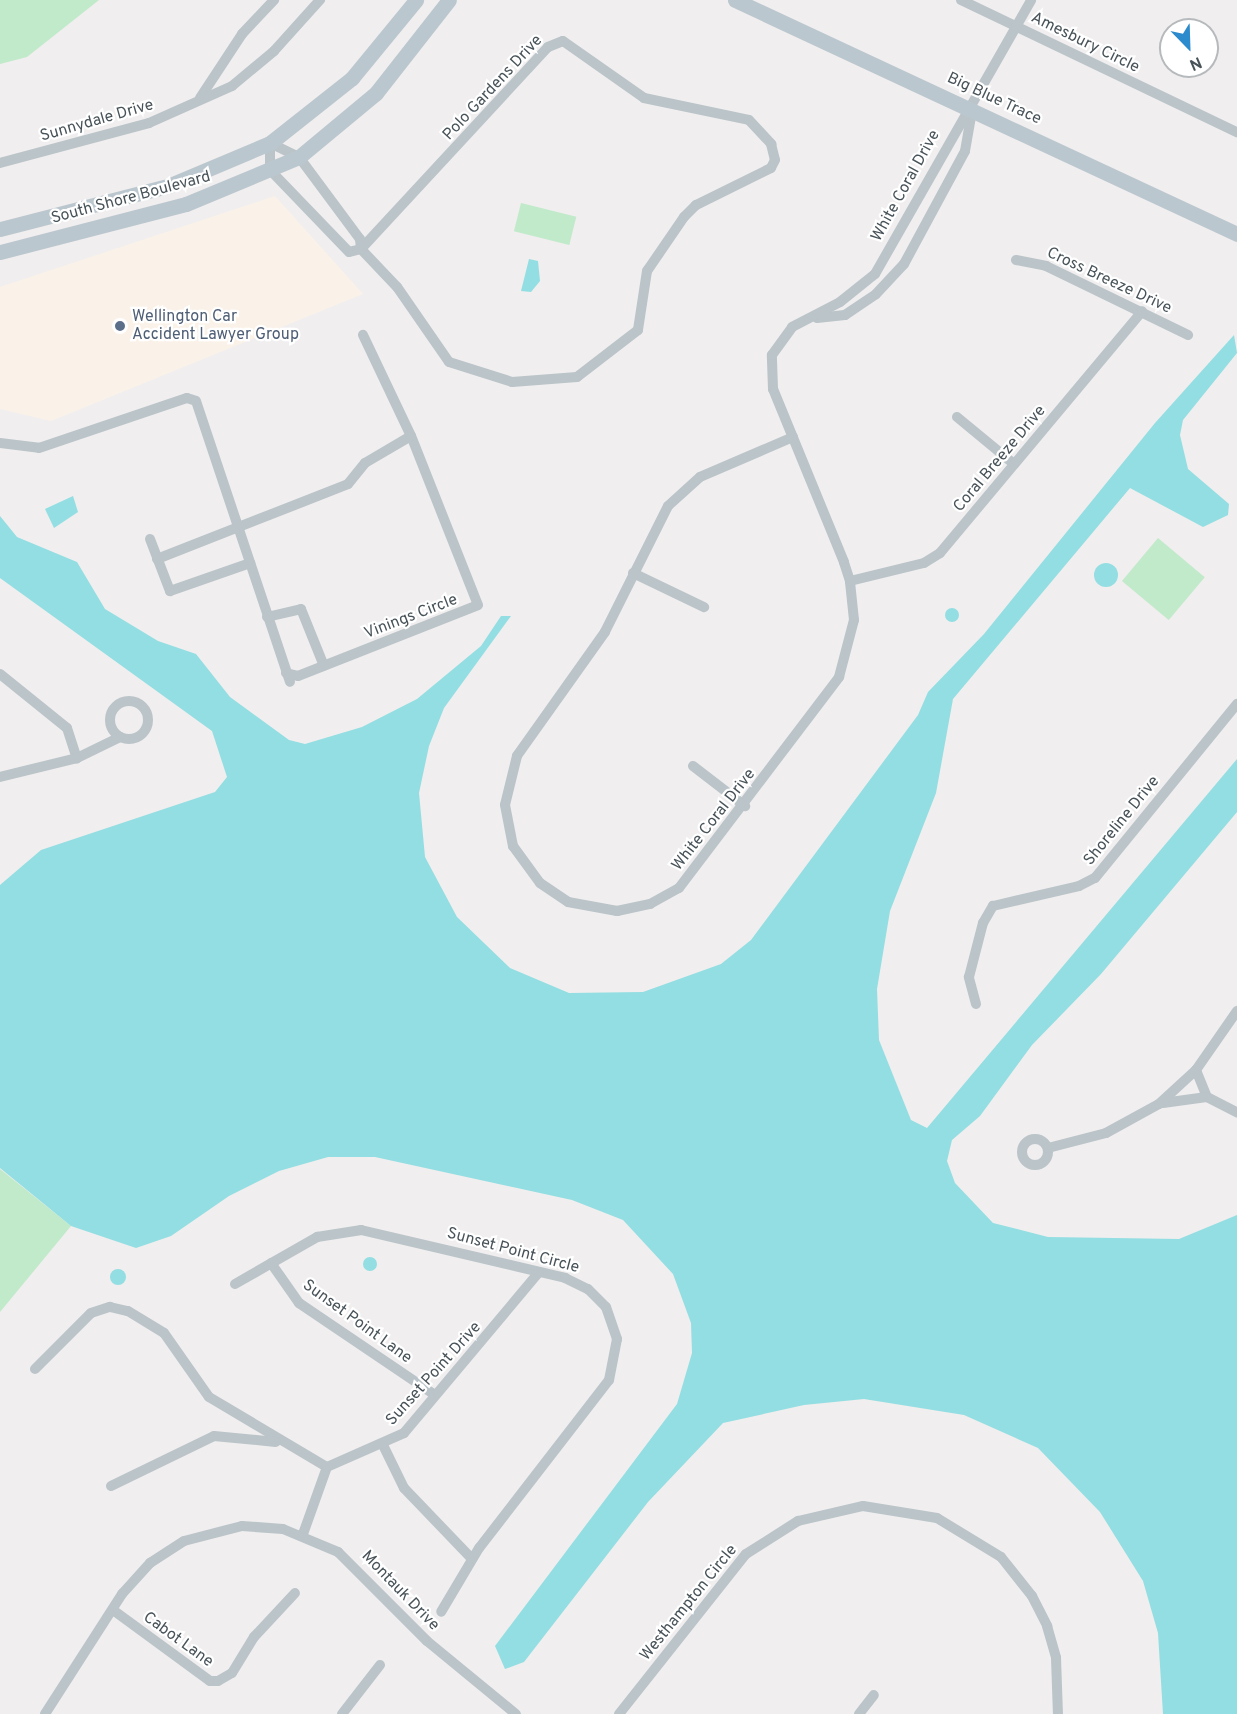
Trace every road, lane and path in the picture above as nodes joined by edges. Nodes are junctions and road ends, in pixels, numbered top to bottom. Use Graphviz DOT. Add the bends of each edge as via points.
graph roads {
  1 [pos="274,0"];
  2 [pos="320,0"];
  3 [pos="416,0"];
  4 [pos="449,0"];
  5 [pos="735,0"];
  6 [pos="961,0"];
  7 [pos="1031,0"];
  8 [pos="1018,27"];
  9 [pos="200,99"];
  10 [pos="972,108"];
  11 [pos="1237,132"];
  12 [pos="270,143"];
  13 [pos="299,157"];
  14 [pos="0,163"];
  15 [pos="270,170"];
  16 [pos="0,229"];
  17 [pos="1237,234"];
  18 [pos="361,249"];
  19 [pos="0,252"];
  20 [pos="1016,260"];
  21 [pos="1142,311"];
  22 [pos="808,319"];
  23 [pos="363,335"];
  24 [pos="1188,335"];
  25 [pos="957,417"];
  26 [pos="411,436"];
  27 [pos="793,437"];
  28 [pos="0,443"];
  29 [pos="1014,464"];
  30 [pos="238,528"];
  31 [pos="150,539"];
  32 [pos="158,559"];
  33 [pos="250,563"];
  34 [pos="633,573"];
  35 [pos="850,581"];
  36 [pos="704,607"];
  37 [pos="267,617"];
  38 [pos="324,666"];
  39 [pos="0,674"];
  40 [pos="1237,704"];
  41 [pos="120,737"];
  42 [pos="77,758"];
  43 [pos="693,766"];
  44 [pos="0,777"];
  45 [pos="745,806"];
  46 [pos="976,1004"];
  47 [pos="1237,1011"];
  48 [pos="1196,1070"];
  49 [pos="1207,1097"];
  50 [pos="1159,1104"];
  51 [pos="1237,1112"];
  52 [pos="1048,1148"];
  53 [pos="271,1263"];
  54 [pos="539,1272"];
  55 [pos="235,1284"];
  56 [pos="34,1370"];
  57 [pos="435,1395"];
  58 [pos="279,1442"];
  59 [pos="383,1445"];
  60 [pos="327,1467"];
  61 [pos="111,1486"];
  62 [pos="303,1534"];
  63 [pos="472,1559"];
  64 [pos="295,1593"];
  65 [pos="113,1610"];
  66 [pos="441,1612"];
  67 [pos="380,1665"];
  68 [pos="874,1695"];
  69 [pos="45,1714"];
  70 [pos="342,1714"];
  71 [pos="516,1714"];
  72 [pos="619,1714"];
  73 [pos="859,1714"];
  74 [pos="1058,1714"];
  1 -- 9 [label="street" via="242,34"];
  2 -- 9 [label="street, Sunnydale Drive" via="274,51 232,86"];
  3 -- 12 [label="street, South Shore Boulevard" via="352,78"];
  4 -- 13 [label="street, South Shore Boulevard" via="392,75"];
  5 -- 10 [label="street, Big Blue Trace"];
  6 -- 8 [label="street"];
  7 -- 8 [label="street, Amesbury Circle"];
  8 -- 10 [label="street, Amesbury Circle"];
  8 -- 11 [label="street, Amesbury Circle"];
  9 -- 14 [label="street, Sunnydale Drive" via="149,123"];
  10 -- 17 [label="street, Big Blue Trace"];
  10 -- 22 [label="street, White Coral Drive" via="944,143 875,274 840,303"];
  10 -- 22 [label="street, White Coral Drive" via="965,151 904,264 876,294 845,315"];
  12 -- 13 [label="street, Polo Gardens Drive"];
  12 -- 15 [label="street"];
  12 -- 16 [label="street, South Shore Boulevard" via="168,186"];
  13 -- 15 [label="street, South Shore Boulevard"];
  13 -- 18 [label="street, Polo Gardens Drive" via="360,239"];
  15 -- 18 [label="street, Polo Gardens Drive" via="349,252"];
  15 -- 19 [label="street, South Shore Boulevard" via="186,204"];
  18 -- 18 [label="street, Polo Gardens Drive" via="398,287 449,362 512,382 577,377 638,330 647,271 684,217 696,205 771,168 775,151 749,120 644,98 571,44 554,42"];
  20 -- 21 [label="street, Cross Breeze Drive" via="1046,266"];
  21 -- 24 [label="street, Cross Breeze Drive"];
  21 -- 29 [label="street, Coral Breeze Drive"];
  22 -- 27 [label="street, White Coral Drive" via="779,339 770,363 773,389"];
  23 -- 26 [label="street, Vinings Circle"];
  25 -- 29 [label="street"];
  26 -- 30 [label="street" via="365,463 348,484"];
  26 -- 38 [label="street, Vinings Circle" via="477,605"];
  27 -- 34 [label="street, White Coral Drive" via="686,487 658,521"];
  27 -- 35 [label="street, White Coral Drive"];
  28 -- 30 [label="street, Vinings Circle" via="48,446 187,398 196,401"];
  29 -- 35 [label="street, Coral Breeze Drive" via="932,559"];
  30 -- 32 [label="street"];
  30 -- 33 [label="street, Vinings Circle"];
  31 -- 32 [label="street"];
  32 -- 33 [label="street" via="170,591"];
  33 -- 37 [label="street, Vinings Circle"];
  34 -- 36 [label="street"];
  34 -- 45 [label="street, White Coral Drive" via="590,657 517,756 505,805 517,854 540,884 568,902 600,911 634,909 679,888"];
  35 -- 45 [label="street, White Coral Drive" via="852,640 839,677"];
  37 -- 38 [label="street" via="301,609"];
  37 -- 38 [label="street, Vinings Circle" via="288,677"];
  39 -- 42 [label="street" via="67,728"];
  40 -- 46 [label="street, Shoreline Drive" via="1095,878 1080,886 993,906 983,923 969,977"];
  41 -- 42 [label="street"];
  42 -- 44 [label="street"];
  43 -- 45 [label="street"];
  47 -- 48 [label="street"];
  48 -- 49 [label="street"];
  48 -- 50 [label="street"];
  49 -- 50 [label="street"];
  49 -- 51 [label="street"];
  50 -- 52 [label="street" via="1112,1131"];
  53 -- 54 [label="street, Sunset Point Circle" via="318,1237 362,1230"];
  53 -- 55 [label="street, Sunset Point Circle"];
  53 -- 57 [label="street, Sunset Point Lane" via="299,1303"];
  54 -- 57 [label="street, Sunset Point Drive"];
  54 -- 63 [label="street, Sunset Point Circle" via="573,1281 601,1300 616,1330 615,1364 604,1387"];
  56 -- 58 [label="street" via="92,1313 110,1307 128,1311 164,1333 209,1397"];
  57 -- 59 [label="street, Sunset Point Drive" via="404,1433"];
  58 -- 60 [label="street"];
  58 -- 61 [label="street" via="214,1436"];
  59 -- 60 [label="street, Sunset Point Drive"];
  59 -- 63 [label="street" via="404,1488"];
  60 -- 62 [label="street"];
  62 -- 65 [label="street, Montauk Drive" via="242,1526 193,1537 150,1563"];
  62 -- 71 [label="street, Montauk Drive" via="354,1564 427,1641"];
  63 -- 66 [label="street, Sunset Point Circle"];
  64 -- 65 [label="street, Cabot Lane" via="254,1637 232,1673 218,1681 210,1681"];
  65 -- 69 [label="street, Montauk Drive"];
  67 -- 70 [label="street"];
  68 -- 73 [label="street"];
  72 -- 74 [label="street, Westhampton Circle" via="746,1554 798,1521 863,1506 937,1518 1001,1557 1032,1596 1050,1634 1059,1683"];
}
